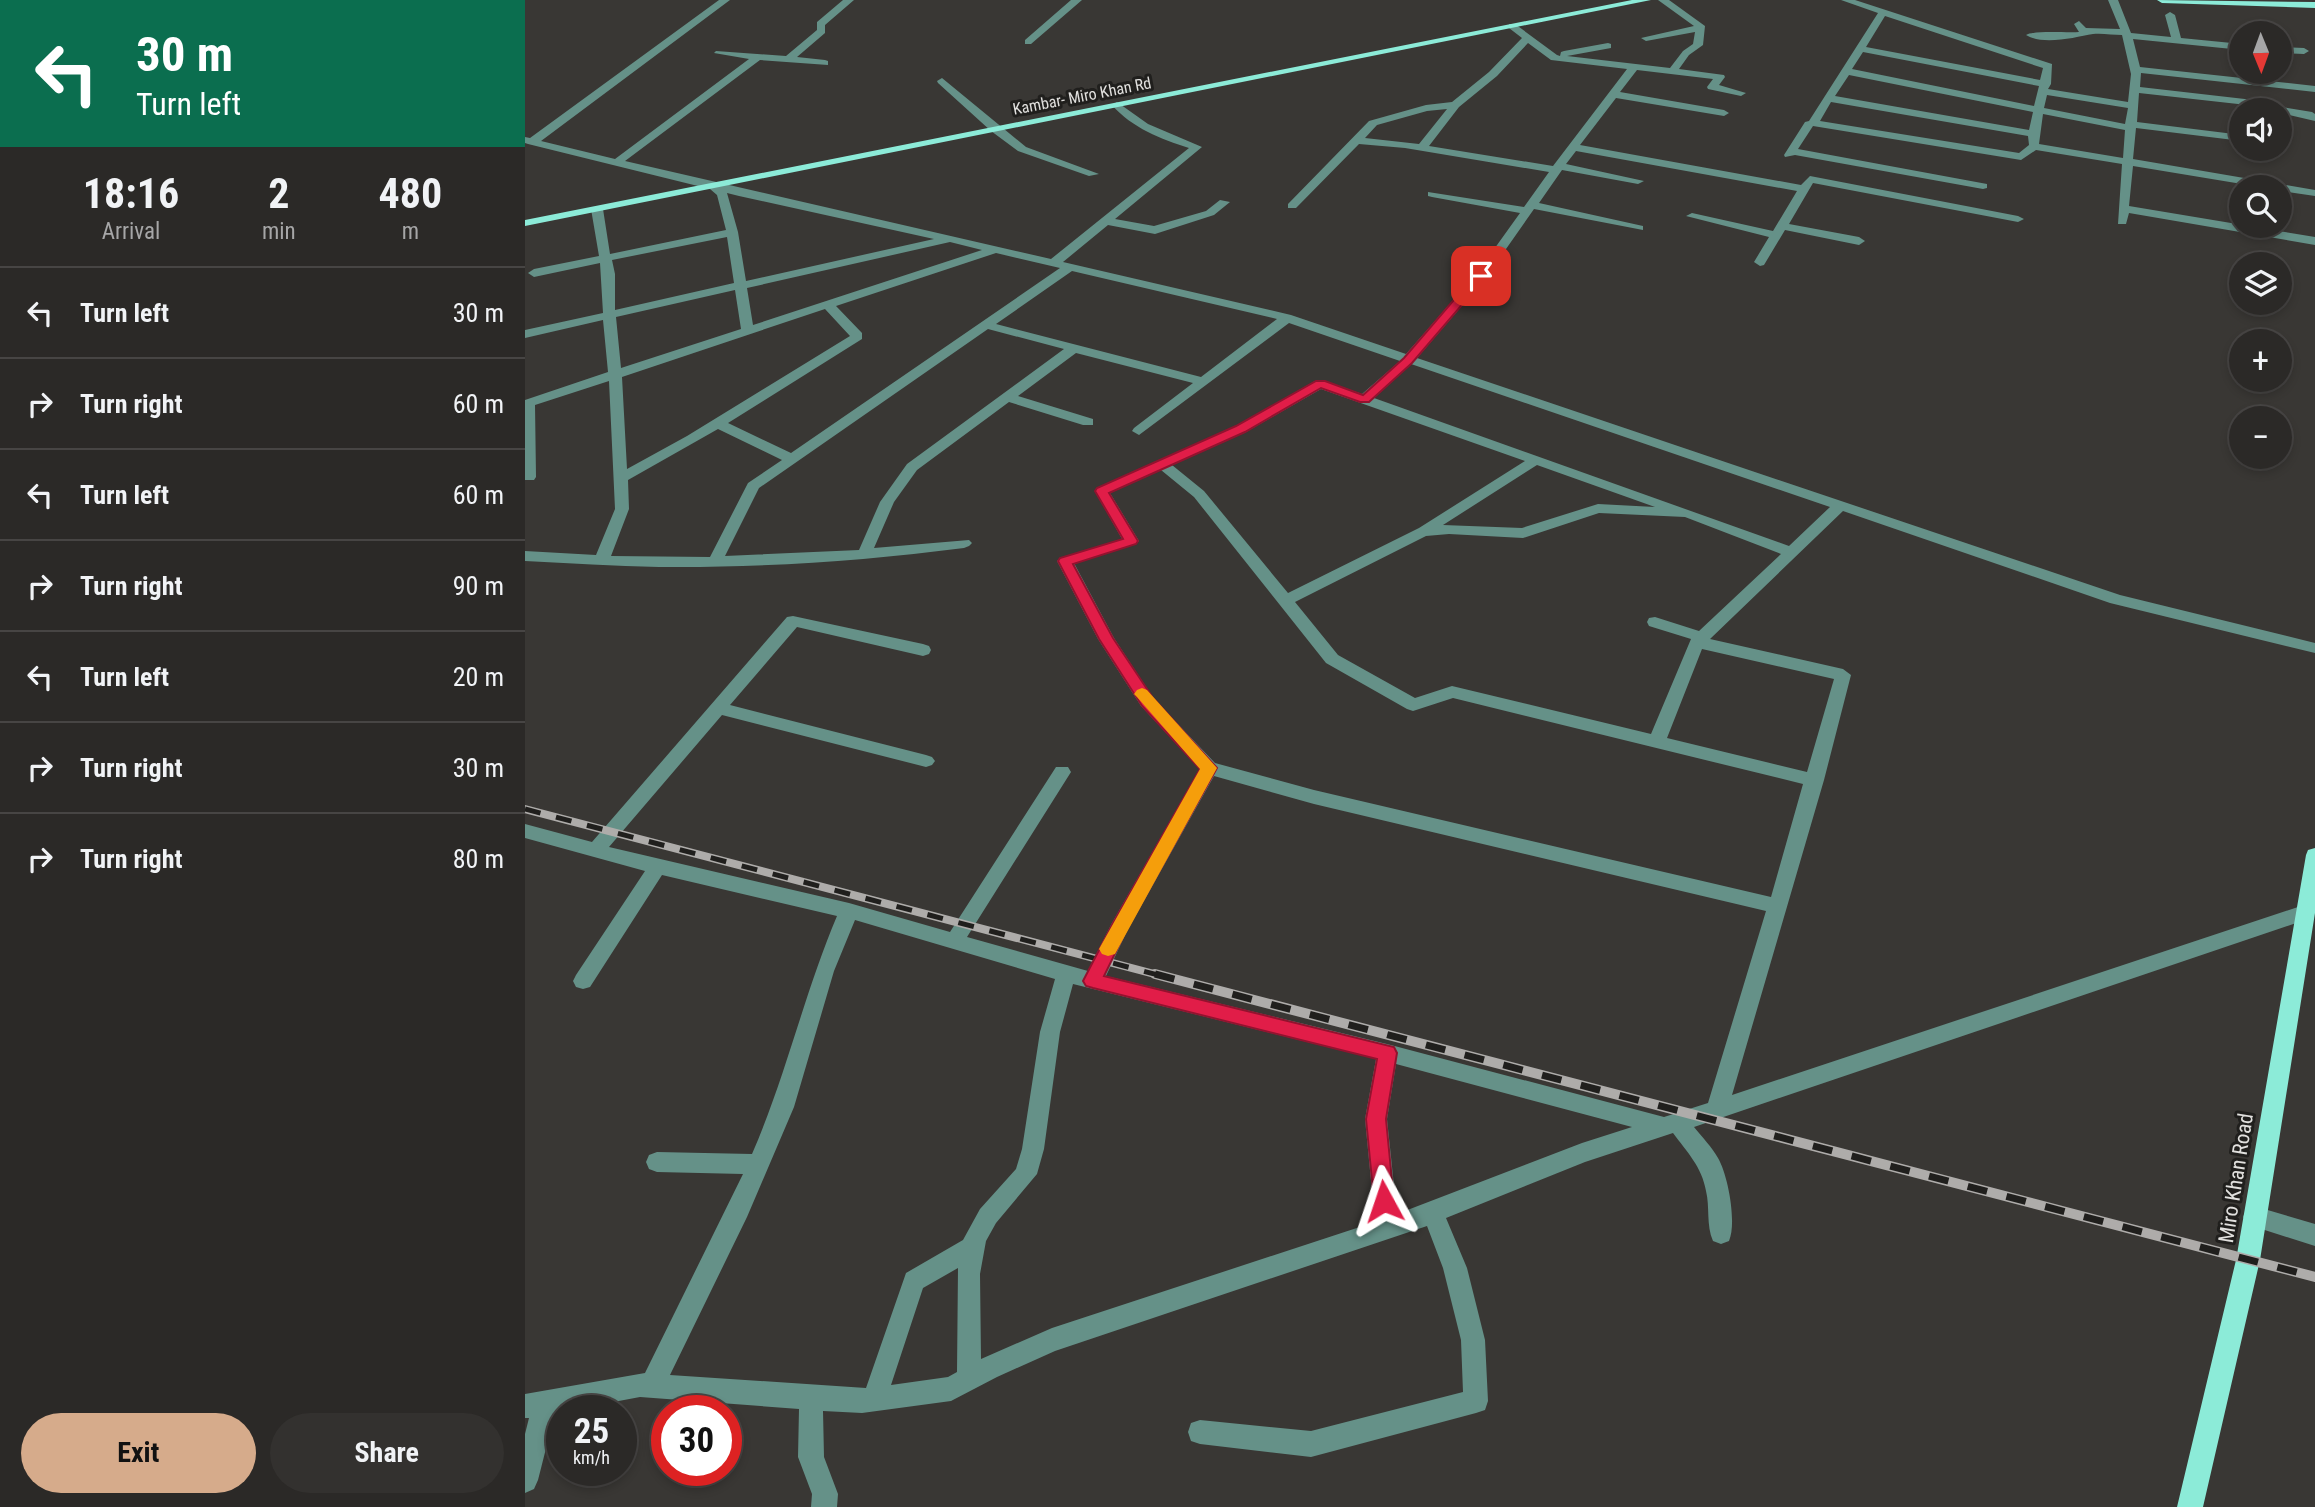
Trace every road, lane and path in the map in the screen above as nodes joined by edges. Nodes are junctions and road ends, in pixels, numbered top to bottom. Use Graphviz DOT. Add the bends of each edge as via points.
graph roads {
  1 [pos="725,0"];
  2 [pos="849,0"];
  3 [pos="1077,0"];
  4 [pos="1646,0"];
  5 [pos="1663,0"];
  6 [pos="1846,0"];
  7 [pos="2113,0"];
  8 [pos="2162,0"];
  9 [pos="2301,0"];
  10 [pos="2315,3"];
  11 [pos="1883,12"];
  12 [pos="2170,15"];
  13 [pos="1512,26"];
  14 [pos="1700,27"];
  15 [pos="2127,34"];
  16 [pos="2031,35"];
  17 [pos="1528,38"];
  18 [pos="1646,38"];
  19 [pos="2177,40"];
  20 [pos="1028,42"];
  21 [pos="1608,46"];
  22 [pos="2229,46"];
  23 [pos="1861,49"];
  24 [pos="2293,51"];
  25 [pos="2304,51"];
  26 [pos="719,53"];
  27 [pos="1551,56"];
  28 [pos="758,57"];
  29 [pos="788,60"];
  30 [pos="825,63"];
  31 [pos="1634,66"];
  32 [pos="2135,69"];
  33 [pos="1674,70"];
  34 [pos="1846,71"];
  35 [pos="942,80"];
  36 [pos="2045,88"];
  37 [pos="2134,89"];
  38 [pos="2315,89"];
  39 [pos="1741,93"];
  40 [pos="1612,94"];
  41 [pos="1828,97"];
  42 [pos="1117,105"];
  43 [pos="1455,105"];
  44 [pos="2133,106"];
  45 [pos="2039,111"];
  46 [pos="1724,113"];
  47 [pos="2315,118"];
  48 [pos="1813,123"];
  49 [pos="2130,126"];
  50 [pos="995,130"];
  51 [pos="2229,137"];
  52 [pos="1355,140"];
  53 [pos="2033,140"];
  54 [pos="529,141"];
  55 [pos="1573,147"];
  56 [pos="1422,148"];
  57 [pos="2125,162"];
  58 [pos="616,163"];
  59 [pos="1557,168"];
  60 [pos="1093,174"];
  61 [pos="1810,179"];
  62 [pos="1638,181"];
  63 [pos="1983,186"];
  64 [pos="714,187"];
  65 [pos="2315,193"];
  66 [pos="1432,194"];
  67 [pos="1224,202"];
  68 [pos="1292,206"];
  69 [pos="1531,208"];
  70 [pos="597,209"];
  71 [pos="1692,216"];
  72 [pos="2018,219"];
  73 [pos="1104,221"];
  74 [pos="525,223"];
  75 [pos="1639,228"];
  76 [pos="1778,231"];
  77 [pos="732,232"];
  78 [pos="952,239"];
  79 [pos="2315,241"];
  80 [pos="1859,242"];
  81 [pos="996,249"];
  82 [pos="605,258"];
  83 [pos="1055,262"];
  84 [pos="1760,262"];
  85 [pos="1071,266"];
  86 [pos="534,273"];
  87 [pos="740,286"];
  88 [pos="827,304"];
  89 [pos="609,315"];
  90 [pos="1287,318"];
  91 [pos="986,326"];
  92 [pos="748,331"];
  93 [pos="525,334"];
  94 [pos="1073,349"];
  95 [pos="1408,360"];
  96 [pos="615,374"];
  97 [pos="1204,382"];
  98 [pos="1007,397"];
  99 [pos="1364,400"];
  100 [pos="526,403"];
  101 [pos="718,422"];
  102 [pos="1088,422"];
  103 [pos="1139,431"];
  104 [pos="794,460"];
  105 [pos="1536,460"];
  106 [pos="1161,463"];
  107 [pos="529,477"];
  108 [pos="619,479"];
  109 [pos="1841,505"];
  110 [pos="1687,513"];
  111 [pos="1423,532"];
  112 [pos="964,543"];
  113 [pos="1790,552"];
  114 [pos="863,555"];
  115 [pos="525,556"];
  116 [pos="716,559"];
  117 [pos="602,560"];
  118 [pos="1285,601"];
  119 [pos="1655,622"];
  120 [pos="1699,640"];
  121 [pos="2315,648"];
  122 [pos="923,650"];
  123 [pos="718,708"];
  124 [pos="1657,742"];
  125 [pos="926,761"];
  126 [pos="1209,768"];
  127 [pos="1062,772"];
  128 [pos="1815,780"];
  129 [pos="525,831"];
  130 [pos="596,850"];
  131 [pos="2315,855"];
  132 [pos="657,867"];
  133 [pos="1777,906"];
  134 [pos="849,911"];
  135 [pos="2305,913"];
  136 [pos="954,942"];
  137 [pos="1066,974"];
  138 [pos="583,981"];
  139 [pos="1093,981"];
  140 [pos="1387,1053"];
  141 [pos="1717,1108"];
  142 [pos="1670,1124"];
  143 [pos="657,1162"];
  144 [pos="759,1164"];
  145 [pos="1433,1213"];
  146 [pos="2254,1217"];
  147 [pos="1387,1228"];
  148 [pos="1721,1233"];
  149 [pos="2315,1235"];
  150 [pos="973,1247"];
  151 [pos="969,1379"];
  152 [pos="652,1386"];
  153 [pos="811,1396"];
  154 [pos="874,1400"];
  155 [pos="535,1404"];
  156 [pos="1200,1432"];
  157 [pos="525,1480"];
  158 [pos="824,1507"];
  159 [pos="2190,1507"];
  1 -- 54 [label="street"];
  2 -- 29 [label="street"];
  3 -- 20 [label="street"];
  4 -- 13 [label="main road, Kambar- Miro Khan Rd"];
  5 -- 14 [label="street"];
  6 -- 11 [label="street"];
  7 -- 15 [label="street"];
  8 -- 10 [label="main road"];
  9 -- 10 [label="main road"];
  11 -- 23 [label="street"];
  11 -- 36 [label="street" via="2048,66"];
  12 -- 19 [label="street"];
  13 -- 17 [label="street"];
  13 -- 42 [label="main road, Kambar- Miro Khan Rd"];
  14 -- 18 [label="street"];
  14 -- 33 [label="street" via="1697,44"];
  15 -- 16 [label="street" via="2081,27 2085,34"];
  15 -- 19 [label="street"];
  15 -- 32 [label="street"];
  17 -- 27 [label="street"];
  17 -- 43 [label="street"];
  19 -- 22 [label="street"];
  21 -- 27 [label="street"];
  23 -- 34 [label="street"];
  23 -- 36 [label="street"];
  24 -- 25 [label="street"];
  26 -- 28 [label="street"];
  27 -- 31 [label="street"];
  28 -- 29 [label="street"];
  28 -- 58 [label="street"];
  29 -- 30 [label="street"];
  31 -- 33 [label="street"];
  31 -- 40 [label="street"];
  32 -- 37 [label="street"];
  32 -- 38 [label="street"];
  33 -- 39 [label="street" via="1720,77 1712,87"];
  34 -- 41 [label="street"];
  34 -- 45 [label="street"];
  35 -- 50 [label="street"];
  36 -- 44 [label="street"];
  36 -- 45 [label="street"];
  37 -- 44 [label="street"];
  37 -- 47 [label="street" via="2271,105"];
  40 -- 46 [label="street"];
  40 -- 55 [label="street"];
  41 -- 48 [label="street"];
  41 -- 53 [label="street"];
  42 -- 50 [label="main road, Kambar- Miro Khan Rd"];
  42 -- 73 [label="street" via="1153,133 1197,146"];
  43 -- 52 [label="street" via="1387,117"];
  43 -- 56 [label="street"];
  44 -- 49 [label="street"];
  45 -- 49 [label="street"];
  45 -- 53 [label="street"];
  48 -- 53 [label="street" via="2021,157"];
  48 -- 63 [label="street" via="1790,153"];
  49 -- 51 [label="street"];
  49 -- 57 [label="street"];
  50 -- 60 [label="street" via="1022,149"];
  50 -- 64 [label="main road, Kambar- Miro Khan Rd"];
  52 -- 56 [label="street"];
  52 -- 68 [label="street"];
  53 -- 57 [label="street"];
  54 -- 58 [label="street"];
  55 -- 59 [label="street"];
  55 -- 61 [label="street"];
  56 -- 59 [label="street"];
  57 -- 65 [label="street"];
  57 -- 79 [label="street" via="2123,215"];
  58 -- 64 [label="street"];
  59 -- 62 [label="street"];
  59 -- 69 [label="street"];
  61 -- 72 [label="street"];
  61 -- 76 [label="street"];
  64 -- 70 [label="main road, Kambar- Miro Khan Rd"];
  64 -- 77 [label="street" via="722,194"];
  64 -- 78 [label="street"];
  66 -- 69 [label="street"];
  67 -- 73 [label="street" via="1210,213 1155,230"];
  69 -- 75 [label="street"];
  69 -- 95 [label="street" via="1481,276"];
  70 -- 74 [label="main road, Kambar- Miro Khan Rd"];
  70 -- 82 [label="street"];
  71 -- 76 [label="street"];
  73 -- 83 [label="street"];
  76 -- 80 [label="street"];
  76 -- 84 [label="street"];
  77 -- 82 [label="street"];
  77 -- 87 [label="street"];
  78 -- 81 [label="street"];
  78 -- 87 [label="street"];
  81 -- 83 [label="street"];
  81 -- 88 [label="street"];
  82 -- 86 [label="street"];
  82 -- 89 [label="street"];
  83 -- 85 [label="street"];
  85 -- 90 [label="street"];
  85 -- 91 [label="street"];
  87 -- 89 [label="street"];
  87 -- 92 [label="street"];
  88 -- 92 [label="street"];
  88 -- 101 [label="street" via="857,336"];
  89 -- 93 [label="street"];
  89 -- 96 [label="street"];
  90 -- 95 [label="street"];
  90 -- 97 [label="street"];
  91 -- 94 [label="street"];
  91 -- 104 [label="street"];
  92 -- 96 [label="street"];
  94 -- 97 [label="street"];
  94 -- 98 [label="street"];
  95 -- 99 [label="street"];
  95 -- 109 [label="street"];
  96 -- 100 [label="street"];
  96 -- 108 [label="street"];
  97 -- 103 [label="street"];
  98 -- 102 [label="street"];
  98 -- 114 [label="street" via="912,467 887,502"];
  99 -- 105 [label="street"];
  99 -- 106 [label="street" via="1320,384 1241,429"];
  100 -- 107 [label="street"];
  101 -- 104 [label="street"];
  101 -- 108 [label="street"];
  104 -- 116 [label="street" via="753,486"];
  105 -- 110 [label="street"];
  105 -- 111 [label="street"];
  106 -- 118 [label="street" via="1199,494"];
  106 -- 126 [label="street" via="1102,491 1131,541 1065,561 1106,639 1147,702"];
  108 -- 117 [label="street" via="622,509"];
  109 -- 113 [label="street"];
  109 -- 121 [label="street" via="2116,599"];
  110 -- 111 [label="street" via="1598,508 1523,533"];
  110 -- 113 [label="street"];
  111 -- 118 [label="street"];
  112 -- 114 [label="street"];
  113 -- 120 [label="street"];
  114 -- 116 [label="street"];
  115 -- 117 [label="street"];
  116 -- 117 [label="street"];
  118 -- 124 [label="street" via="1332,659 1413,705 1452,692"];
  119 -- 120 [label="street"];
  120 -- 124 [label="street"];
  120 -- 128 [label="street" via="1843,675"];
  122 -- 123 [label="street" via="793,621"];
  123 -- 125 [label="street"];
  123 -- 130 [label="street"];
  124 -- 128 [label="street"];
  126 -- 133 [label="street"];
  126 -- 139 [label="street"];
  127 -- 136 [label="street"];
  128 -- 133 [label="street"];
  129 -- 130 [label="street"];
  130 -- 132 [label="street"];
  131 -- 135 [label="main road, Miro Khan Road"];
  132 -- 134 [label="street"];
  132 -- 138 [label="street"];
  133 -- 141 [label="street"];
  134 -- 136 [label="street"];
  134 -- 144 [label="street" via="824,971 783,1107"];
  135 -- 141 [label="street"];
  135 -- 146 [label="main road, Miro Khan Road"];
  136 -- 137 [label="street"];
  137 -- 139 [label="street"];
  137 -- 150 [label="street" via="1050,1032 1034,1149 1026,1174 988,1216"];
  139 -- 140 [label="street"];
  140 -- 142 [label="street"];
  140 -- 147 [label="street" via="1376,1119"];
  141 -- 142 [label="street"];
  142 -- 145 [label="street" via="1582,1153"];
  142 -- 148 [label="street" via="1710,1164"];
  143 -- 144 [label="street"];
  144 -- 152 [label="street"];
  145 -- 147 [label="street"];
  145 -- 156 [label="street" via="1455,1268 1473,1340 1476,1401 1311,1444"];
  146 -- 149 [label="street"];
  146 -- 159 [label="main road, Miro Khan Road"];
  147 -- 151 [label="street" via="1052,1340"];
  150 -- 151 [label="street" via="968,1274"];
  150 -- 154 [label="street" via="913,1281"];
  151 -- 154 [label="street" via="951,1390"];
  152 -- 153 [label="street"];
  152 -- 155 [label="street"];
  153 -- 154 [label="street"];
  153 -- 158 [label="street" via="811,1457 825,1494"];
  155 -- 157 [label="street"];
}
